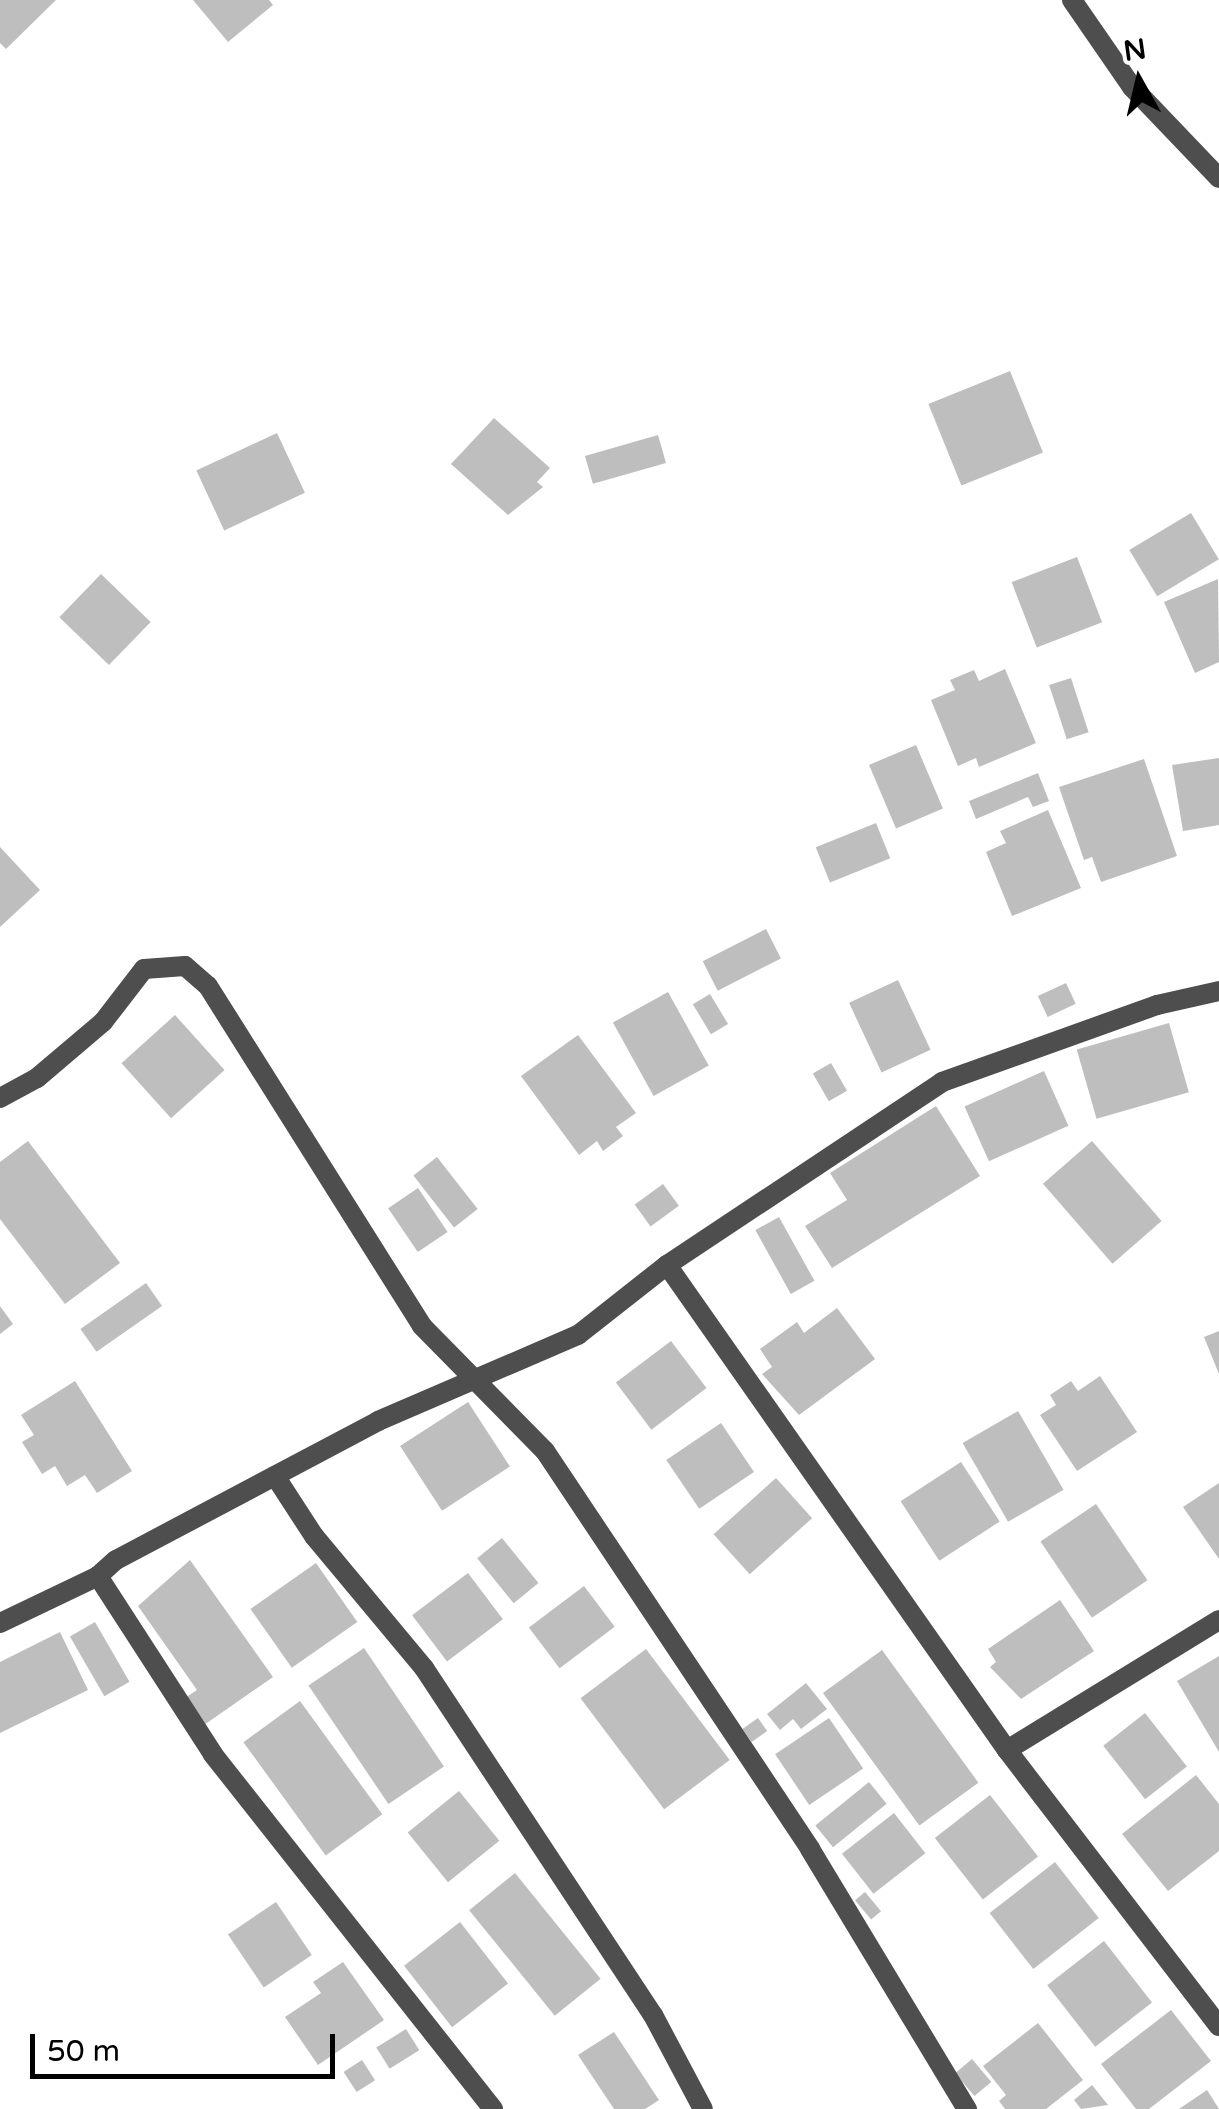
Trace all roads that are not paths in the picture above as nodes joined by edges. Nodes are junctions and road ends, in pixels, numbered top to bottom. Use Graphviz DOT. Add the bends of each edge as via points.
graph roads {
  1 [pos="1072,0"];
  2 [pos="1219,178"];
  3 [pos="1219,991"];
  4 [pos="0,1098"];
  5 [pos="667,1265"];
  6 [pos="478,1381"];
  7 [pos="275,1476"];
  8 [pos="98,1576"];
  9 [pos="1219,1620"];
  10 [pos="0,1624"];
  11 [pos="1007,1750"];
  12 [pos="1219,2026"];
  13 [pos="493,2109"];
  14 [pos="704,2109"];
  15 [pos="967,2109"];
  1 -- 2 [label="street" via="1132,87"];
  3 -- 5 [label="street" via="1157,1004 942,1082"];
  4 -- 6 [label="street" via="37,1078 103,1022 144,969 185,966 208,986 422,1326"];
  5 -- 6 [label="street" via="578,1334"];
  5 -- 11 [label="street"];
  6 -- 7 [label="street" via="378,1421"];
  6 -- 15 [label="street" via="546,1451 810,1849"];
  7 -- 8 [label="street" via="116,1560"];
  7 -- 14 [label="street" via="314,1536 424,1668 653,2015"];
  8 -- 10 [label="street"];
  8 -- 13 [label="street" via="213,1754"];
  9 -- 11 [label="street"];
  11 -- 12 [label="street"];
}
